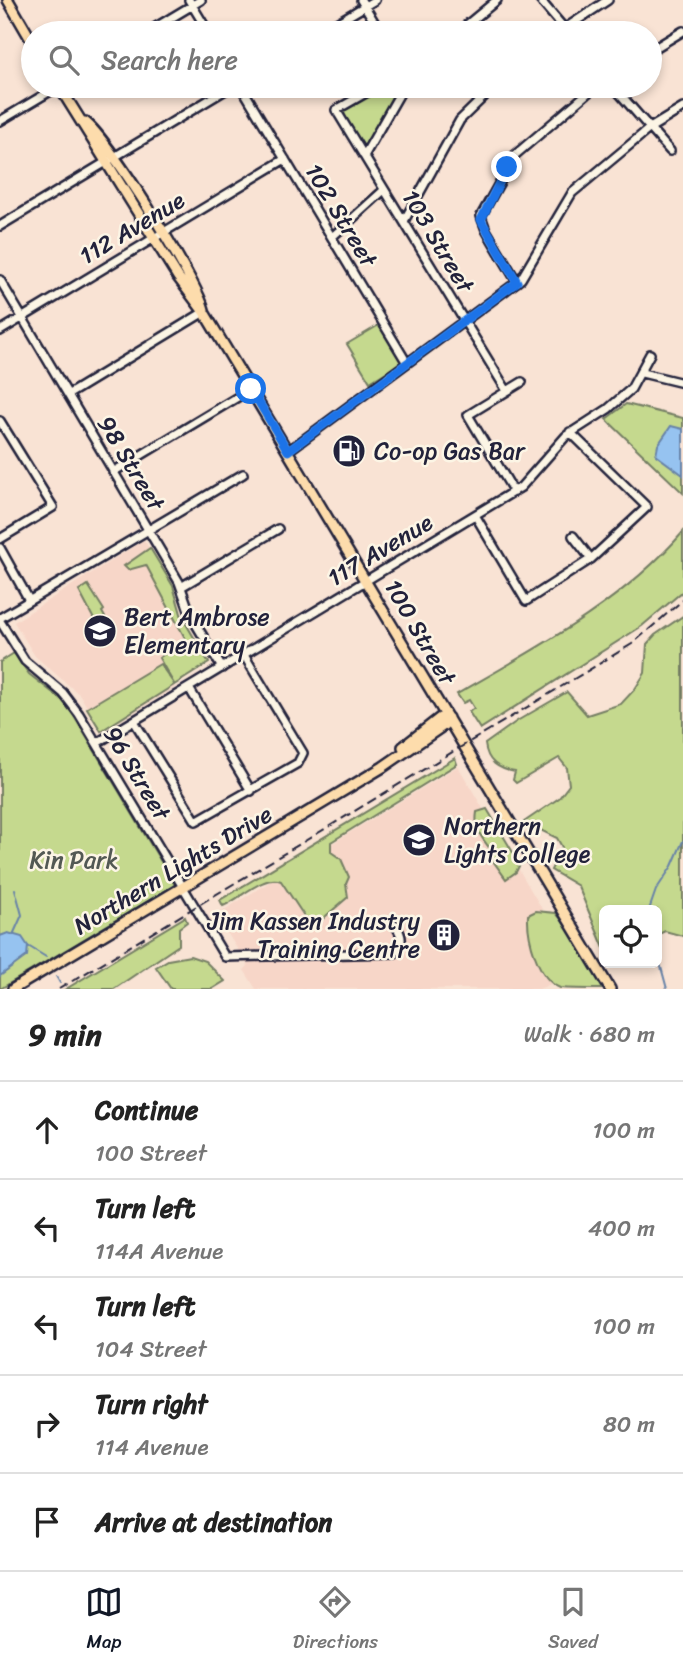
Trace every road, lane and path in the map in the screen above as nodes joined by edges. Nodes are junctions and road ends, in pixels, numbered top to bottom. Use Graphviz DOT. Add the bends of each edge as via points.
graph roads {
  1 [pos="8,0"];
  2 [pos="201,0"];
  3 [pos="376,0"];
  4 [pos="497,0"];
  5 [pos="540,0"];
  6 [pos="608,0"];
  7 [pos="191,3"];
  8 [pos="363,3"];
  9 [pos="164,21"];
  10 [pos="202,21"];
  11 [pos="337,21"];
  12 [pos="374,21"];
  13 [pos="472,21"];
  14 [pos="555,21"];
  15 [pos="578,21"];
  16 [pos="21,22"];
  17 [pos="683,31"];
  18 [pos="662,44"];
  19 [pos="39,98"];
  20 [pos="67,98"];
  21 [pos="212,98"];
  22 [pos="248,98"];
  23 [pos="357,98"];
  24 [pos="397,98"];
  25 [pos="483,98"];
  26 [pos="582,98"];
  27 [pos="624,98"];
  28 [pos="683,108"];
  29 [pos="0,121"];
  30 [pos="650,128"];
  31 [pos="670,151"];
  32 [pos="364,156"];
  33 [pos="111,159"];
  34 [pos="285,159"];
  35 [pos="384,190"];
  36 [pos="404,221"];
  37 [pos="0,226"];
  38 [pos="158,235"];
  39 [pos="332,237"];
  40 [pos="0,280"];
  41 [pos="517,282"];
  42 [pos="204,312"];
  43 [pos="23,317"];
  44 [pos="464,322"];
  45 [pos="0,331"];
  46 [pos="650,354"];
  47 [pos="407,363"];
  48 [pos="642,373"];
  49 [pos="522,382"];
  50 [pos="683,383"];
  51 [pos="251,389"];
  52 [pos="507,391"];
  53 [pos="69,394"];
  54 [pos="1,421"];
  55 [pos="570,432"];
  56 [pos="288,451"];
  57 [pos="113,472"];
  58 [pos="243,474"];
  59 [pos="514,492"];
  60 [pos="475,515"];
  61 [pos="278,528"];
  62 [pos="148,530"];
  63 [pos="573,536"];
  64 [pos="0,539"];
  65 [pos="0,548"];
  66 [pos="591,559"];
  67 [pos="367,580"];
  68 [pos="181,587"];
  69 [pos="29,600"];
  70 [pos="0,620"];
  71 [pos="244,655"];
  72 [pos="222,668"];
  73 [pos="189,688"];
  74 [pos="438,701"];
  75 [pos="448,718"];
  76 [pos="134,721"];
  77 [pos="425,728"];
  78 [pos="461,740"];
  79 [pos="97,743"];
  80 [pos="402,754"];
  81 [pos="354,784"];
  82 [pos="251,791"];
  83 [pos="183,887"];
  84 [pos="396,926"];
  85 [pos="12,989"];
  86 [pos="610,989"];
  1 -- 16 [label="main road"];
  2 -- 7 [label="street"];
  3 -- 8 [label="street"];
  4 -- 13 [label="street"];
  5 -- 14 [label="street"];
  6 -- 15 [label="street"];
  7 -- 9 [label="street"];
  7 -- 10 [label="street"];
  8 -- 11 [label="street"];
  8 -- 12 [label="street"];
  17 -- 18 [label="street"];
  19 -- 29 [label="street"];
  20 -- 33 [label="main road, 100 Street"];
  21 -- 33 [label="street"];
  22 -- 34 [label="street, 102 Street"];
  23 -- 32 [label="street, 103 Street" via="336,110"];
  24 -- 32 [label="street"];
  25 -- 36 [label="street" via="460,120"];
  26 -- 41 [label="street" via="515,155 481,220"];
  27 -- 30 [label="street"];
  28 -- 30 [label="street"];
  30 -- 31 [label="street"];
  30 -- 41 [label="street" via="568,198"];
  32 -- 35 [label="street, 103 Street"];
  33 -- 37 [label="street"];
  33 -- 38 [label="main road, 100 Street"];
  34 -- 38 [label="street, 112 Avenue"];
  34 -- 39 [label="street, 102 Street"];
  35 -- 36 [label="street, 103 Street"];
  35 -- 39 [label="street"];
  36 -- 44 [label="street, 103 Street"];
  38 -- 42 [label="main road, 100 Street" via="178,276"];
  38 -- 43 [label="street, 112 Avenue"];
  39 -- 47 [label="street, 102 Street"];
  40 -- 43 [label="street, 98 Street"];
  41 -- 44 [label="street"];
  42 -- 51 [label="main road, 100 Street"];
  42 -- 53 [label="street"];
  43 -- 45 [label="street, 112 Avenue"];
  43 -- 53 [label="street, 98 Street"];
  44 -- 47 [label="street"];
  44 -- 52 [label="street, 103 Street"];
  46 -- 48 [label="street, 117 Avenue"];
  47 -- 56 [label="street"];
  48 -- 50 [label="street"];
  48 -- 55 [label="street, 117 Avenue" via="615,404"];
  49 -- 52 [label="street"];
  51 -- 56 [label="main road, 100 Street"];
  51 -- 57 [label="street"];
  52 -- 59 [label="street" via="468,415"];
  53 -- 57 [label="street, 98 Street"];
  54 -- 64 [label="street" via="53,507"];
  55 -- 59 [label="street, 117 Avenue" via="533,477"];
  55 -- 66 [label="street" via="648,506"];
  56 -- 67 [label="main road, 100 Street"];
  57 -- 62 [label="street, 98 Street"];
  58 -- 62 [label="street"];
  59 -- 60 [label="street, 117 Avenue"];
  60 -- 66 [label="street" via="526,601"];
  60 -- 67 [label="street, 117 Avenue"];
  61 -- 68 [label="street"];
  62 -- 68 [label="street, 98 Street"];
  62 -- 69 [label="street"];
  63 -- 66 [label="street"];
  65 -- 69 [label="street"];
  67 -- 71 [label="street, 117 Avenue"];
  67 -- 74 [label="main road, 100 Street"];
  68 -- 72 [label="street, 98 Street" via="191,616"];
  69 -- 70 [label="street"];
  70 -- 79 [label="street, 96 Street" via="25,660 71,702"];
  71 -- 72 [label="street, 117 Avenue"];
  71 -- 82 [label="street" via="304,757"];
  72 -- 73 [label="street, 117 Avenue"];
  73 -- 76 [label="street, 117 Avenue"];
  73 -- 82 [label="street"];
  74 -- 75 [label="main road, 100 Street"];
  74 -- 77 [label="main road"];
  75 -- 77 [label="main road, Northern Lights Drive"];
  75 -- 78 [label="main road, 100 Street"];
  75 -- 80 [label="main road, Northern Lights Drive"];
  76 -- 79 [label="street, 117 Avenue"];
  76 -- 82 [label="street" via="196,821"];
  77 -- 81 [label="main road, Northern Lights Drive"];
  78 -- 80 [label="main road" via="445,732"];
  78 -- 86 [label="main road, 100 Street"];
  79 -- 83 [label="street, 96 Street"];
  80 -- 81 [label="main road, Northern Lights Drive"];
  81 -- 83 [label="main road, Northern Lights Drive"];
  83 -- 84 [label="street, 96 Street" via="225,957 395,953 402,936"];
  83 -- 85 [label="main road, Northern Lights Drive"];
}
